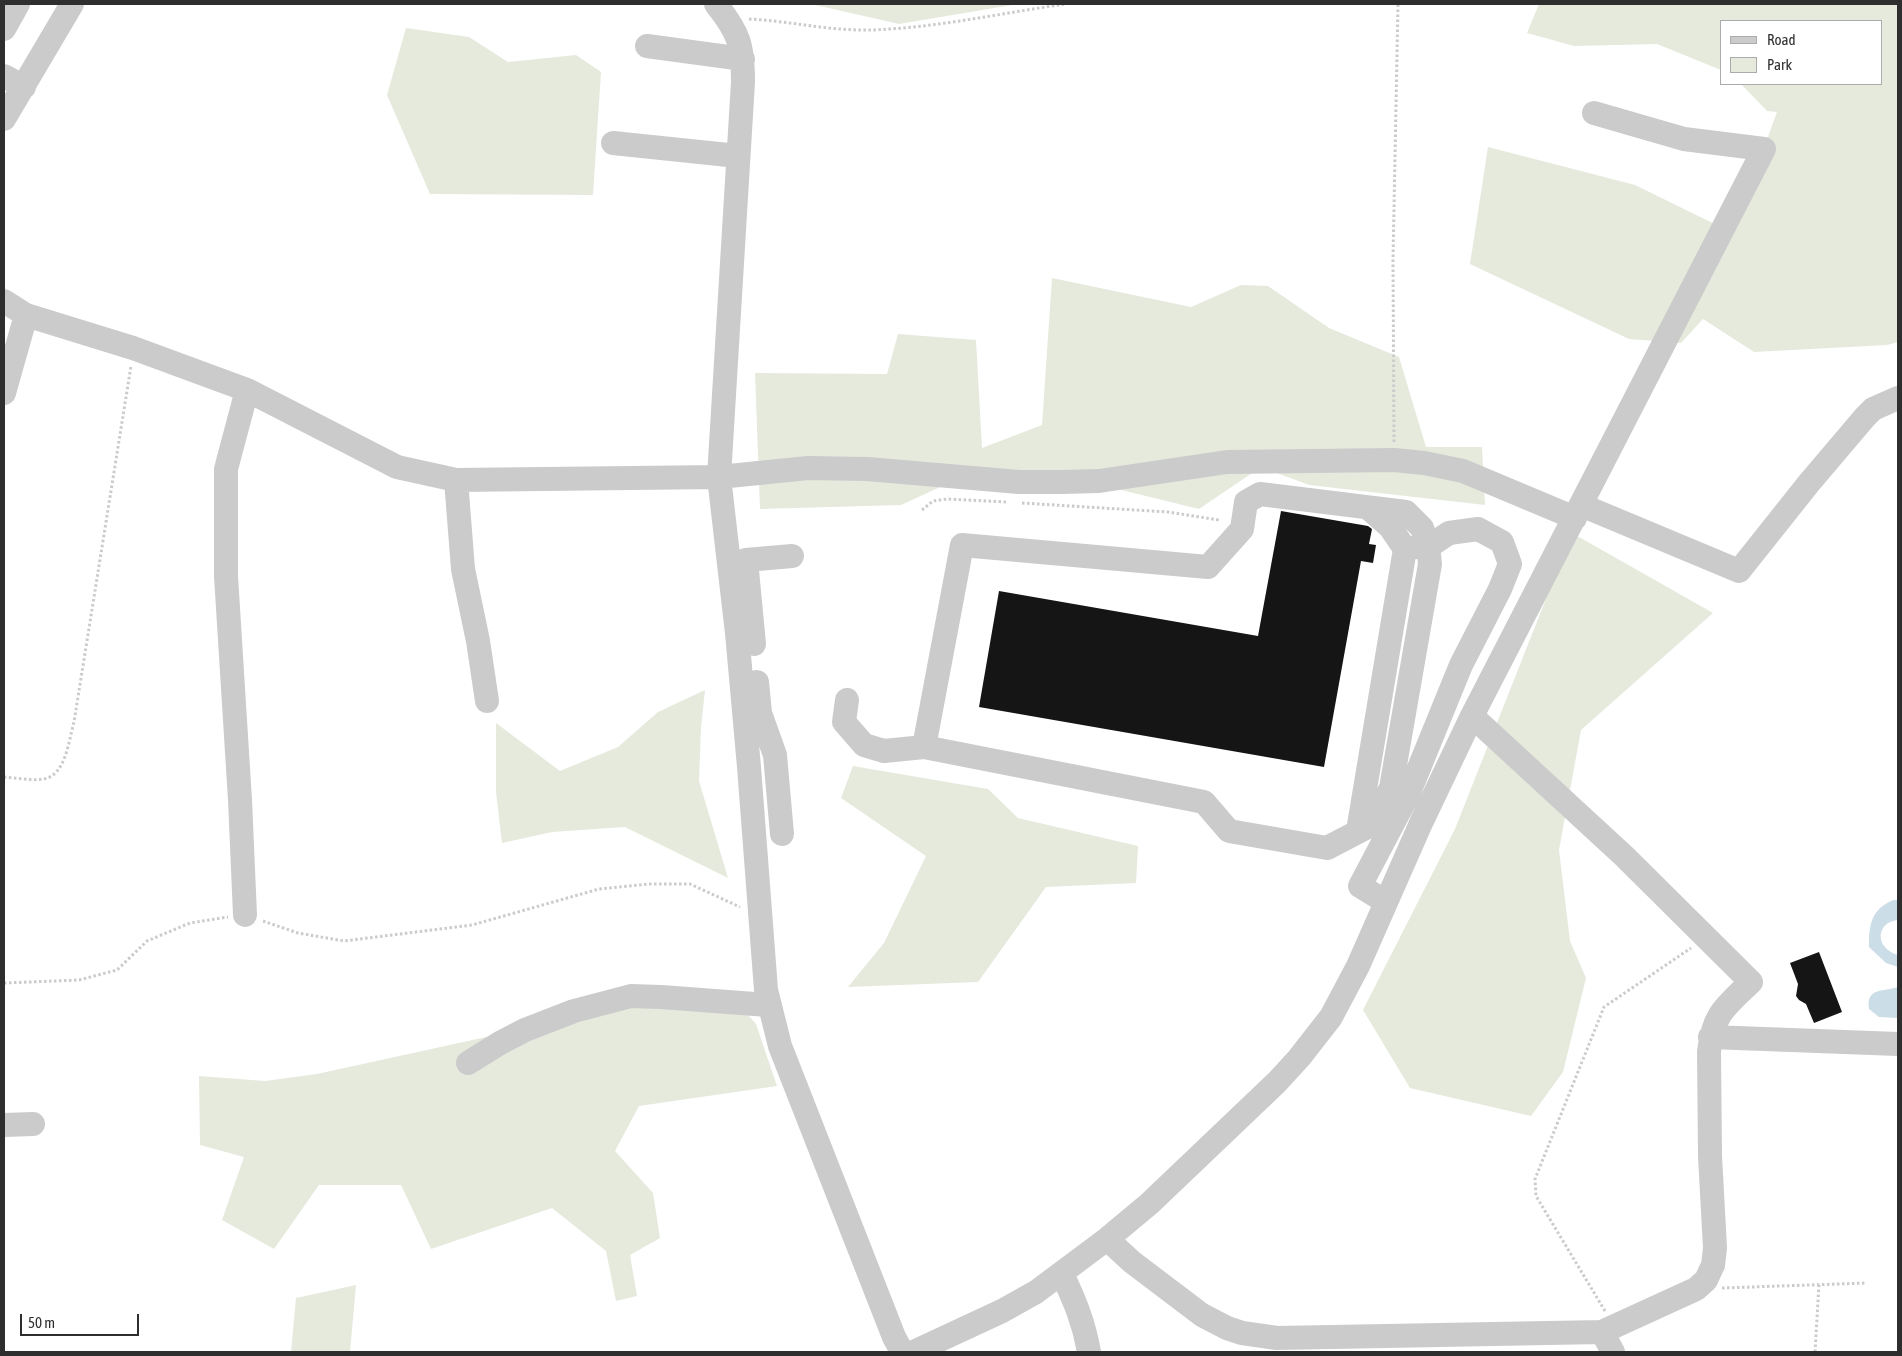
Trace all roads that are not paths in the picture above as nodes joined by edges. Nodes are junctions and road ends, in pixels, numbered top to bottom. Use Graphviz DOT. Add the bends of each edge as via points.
graph roads {
  1 [pos="18,4"];
  2 [pos="72,4"];
  3 [pos="722,11"];
  4 [pos="4,29"];
  5 [pos="647,46"];
  6 [pos="743,59"];
  7 [pos="14,82"];
  8 [pos="1594,113"];
  9 [pos="4,119"];
  10 [pos="614,143"];
  11 [pos="738,156"];
  12 [pos="4,301"];
  13 [pos="26,315"];
  14 [pos="247,390"];
  15 [pos="4,392"];
  16 [pos="1898,398"];
  17 [pos="718,477"];
  18 [pos="456,480"];
  19 [pos="1367,507"];
  20 [pos="1578,512"];
  21 [pos="1428,545"];
  22 [pos="1405,549"];
  23 [pos="792,556"];
  24 [pos="847,700"];
  25 [pos="487,701"];
  26 [pos="1472,716"];
  27 [pos="924,747"];
  28 [pos="1358,831"];
  29 [pos="782,834"];
  30 [pos="1386,902"];
  31 [pos="245,915"];
  32 [pos="768,1005"];
  33 [pos="1710,1037"];
  34 [pos="1898,1044"];
  35 [pos="468,1062"];
  36 [pos="33,1124"];
  37 [pos="4,1126"];
  38 [pos="1107,1239"];
  39 [pos="1062,1274"];
  40 [pos="1608,1329"];
  41 [pos="902,1352"];
  42 [pos="914,1352"];
  43 [pos="1089,1352"];
  44 [pos="1613,1352"];
  1 -- 4 [label="street"];
  2 -- 7 [label="street"];
  3 -- 6 [label="street" via="738,36"];
  5 -- 6 [label="street"];
  6 -- 11 [label="street"];
  7 -- 9 [label="street"];
  8 -- 20 [label="street" via="1684,139 1764,149"];
  10 -- 11 [label="street"];
  11 -- 17 [label="street"];
  12 -- 13 [label="street"];
  13 -- 14 [label="street" via="133,348"];
  13 -- 15 [label="street"];
  14 -- 18 [label="street" via="397,467"];
  14 -- 31 [label="street" via="226,469 226,576"];
  16 -- 20 [label="street" via="1879,406 1865,417 1739,572"];
  17 -- 18 [label="street"];
  17 -- 20 [label="street" via="808,468 868,468 1019,482 1061,482 1099,481 1227,462 1394,460 1463,471"];
  17 -- 32 [label="street" via="737,633"];
  18 -- 25 [label="street" via="463,569"];
  19 -- 21 [label="street" via="1406,512 1422,528"];
  19 -- 22 [label="street" via="1390,526"];
  19 -- 27 [label="street" via="1260,494 1246,502 1242,529 1208,567 962,545"];
  20 -- 26 [label="street"];
  21 -- 22 [label="street"];
  21 -- 28 [label="street" via="1430,564 1391,788 1371,825"];
  21 -- 30 [label="street" via="1448,533 1478,529 1502,542 1510,564 1461,665 1408,795 1360,886"];
  22 -- 28 [label="street"];
  23 -- 29 [label="street" via="746,560 760,713 775,755"];
  24 -- 27 [label="street" via="844,722 864,745 884,751"];
  26 -- 30 [label="street"];
  26 -- 33 [label="street" via="1624,856 1751,982 1724,1007 1714,1022"];
  27 -- 28 [label="street" via="1204,802 1229,831 1327,848"];
  30 -- 38 [label="street" via="1358,966 1331,1016 1299,1058 1149,1204"];
  32 -- 35 [label="street" via="631,996 526,1030"];
  32 -- 41 [label="street" via="788,1066"];
  33 -- 34 [label="street"];
  33 -- 40 [label="street" via="1713,1265 1706,1280 1696,1289"];
  36 -- 37 [label="street"];
  38 -- 39 [label="street"];
  38 -- 40 [label="street" via="1202,1315 1227,1328 1258,1336"];
  39 -- 42 [label="street" via="1002,1311"];
  39 -- 43 [label="street" via="1085,1326"];
  40 -- 44 [label="street"];
}
